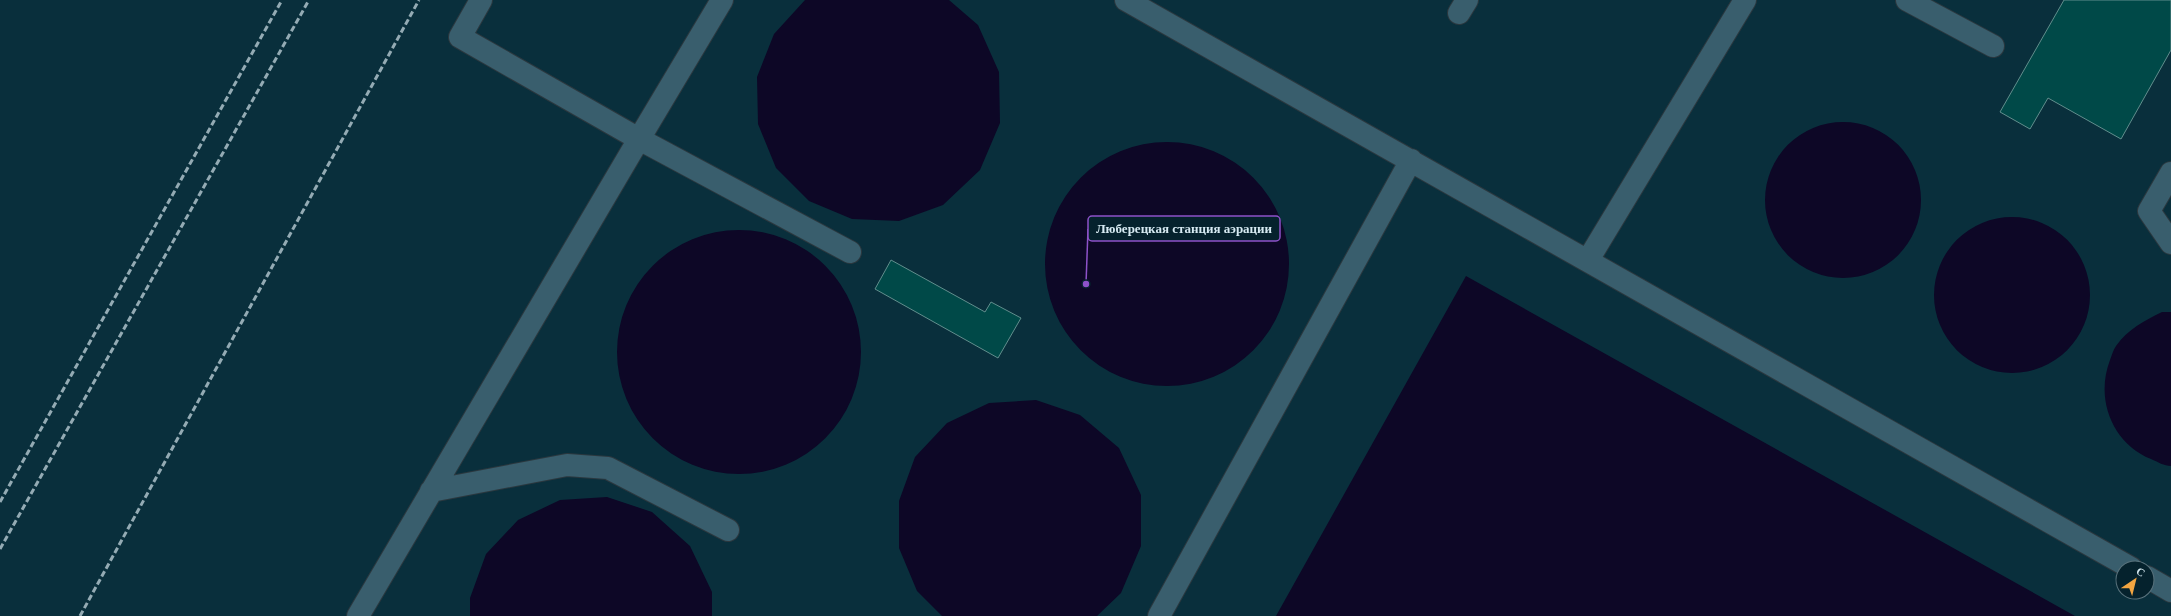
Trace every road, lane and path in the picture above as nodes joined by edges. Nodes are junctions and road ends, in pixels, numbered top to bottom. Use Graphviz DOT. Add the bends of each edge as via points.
graph roads {
  1 [pos="481,0"];
  2 [pos="722,0"];
  3 [pos="1126,0"];
  4 [pos="1745,0"];
  5 [pos="1907,0"];
  6 [pos="1994,46"];
  7 [pos="639,139"];
  8 [pos="1411,160"];
  9 [pos="2171,173"];
  10 [pos="2171,243"];
  11 [pos="850,252"];
  12 [pos="1588,260"];
  13 [pos="432,491"];
  14 [pos="728,530"];
  15 [pos="2117,560"];
  16 [pos="2155,582"];
  17 [pos="2171,591"];
  18 [pos="358,616"];
  19 [pos="1160,616"];
  1 -- 7 [label="street" via="460,37"];
  2 -- 7 [label="street"];
  3 -- 8 [label="street"];
  4 -- 12 [label="street"];
  5 -- 6 [label="street"];
  7 -- 11 [label="street"];
  7 -- 13 [label="street"];
  8 -- 12 [label="street"];
  8 -- 19 [label="street"];
  9 -- 10 [label="street" via="2149,211"];
  12 -- 15 [label="street"];
  13 -- 14 [label="street" via="567,465 608,468"];
  13 -- 18 [label="street"];
  16 -- 17 [label="street"];
}
